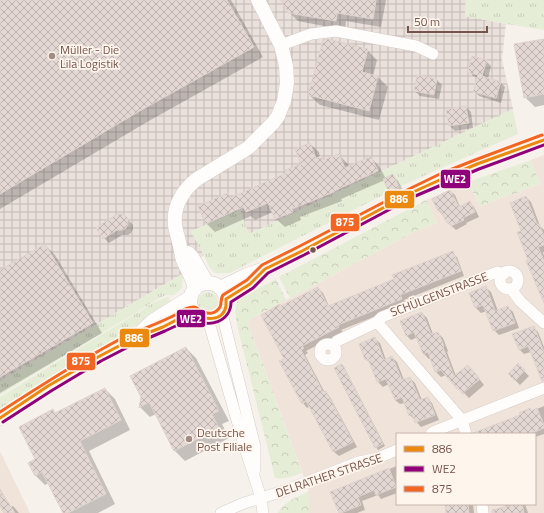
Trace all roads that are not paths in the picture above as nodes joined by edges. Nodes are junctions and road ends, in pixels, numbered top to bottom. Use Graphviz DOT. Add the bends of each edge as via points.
graph roads {
  1 [pos="258,0"];
  2 [pos="281,46"];
  3 [pos="433,54"];
  4 [pos="544,140"];
  5 [pos="198,290"];
  6 [pos="223,294"];
  7 [pos="194,312"];
  8 [pos="222,313"];
  9 [pos="208,319"];
  10 [pos="378,322"];
  11 [pos="544,323"];
  12 [pos="134,338"];
  13 [pos="334,345"];
  14 [pos="544,388"];
  15 [pos="0,418"];
  16 [pos="462,420"];
  17 [pos="432,433"];
  18 [pos="466,433"];
  19 [pos="396,450"];
  20 [pos="255,478"];
  21 [pos="261,498"];
  22 [pos="221,513"];
  23 [pos="263,513"];
  1 -- 2 [label="street"];
  2 -- 3 [label="street" via="311,34 336,31 416,46"];
  2 -- 5 [label="street" via="287,83 278,116 248,148 197,179 179,200 174,219 176,231 180,243 192,257"];
  4 -- 6 [label="street" via="463,170 411,193 265,269 250,284"];
  5 -- 6 [label="street" via="214,284"];
  5 -- 7 [label="street" via="191,306"];
  5 -- 12 [label="street" via="154,320"];
  6 -- 8 [label="street" via="226,307"];
  7 -- 9 [label="street"];
  7 -- 12 [label="street"];
  8 -- 9 [label="street" via="216,318"];
  8 -- 20 [label="street" via="255,447"];
  9 -- 20 [label="street"];
  10 -- 11 [label="street, SCHÜLGENSTRASSE" via="382,316 497,272 504,274 501,278 502,284 511,289"];
  10 -- 13 [label="street, SCHÜLGENSTRASSE" via="337,341"];
  10 -- 16 [label="street, SCHÜLGENSTRASSE"];
  12 -- 15 [label="street" via="26,400"];
  14 -- 16 [label="street"];
  16 -- 17 [label="street"];
  16 -- 18 [label="street"];
  19 -- 21 [label="street, DELRATHER STRASSE"];
  20 -- 21 [label="street"];
  21 -- 22 [label="street, DELRATHER STRASSE"];
  21 -- 23 [label="street"];
}
